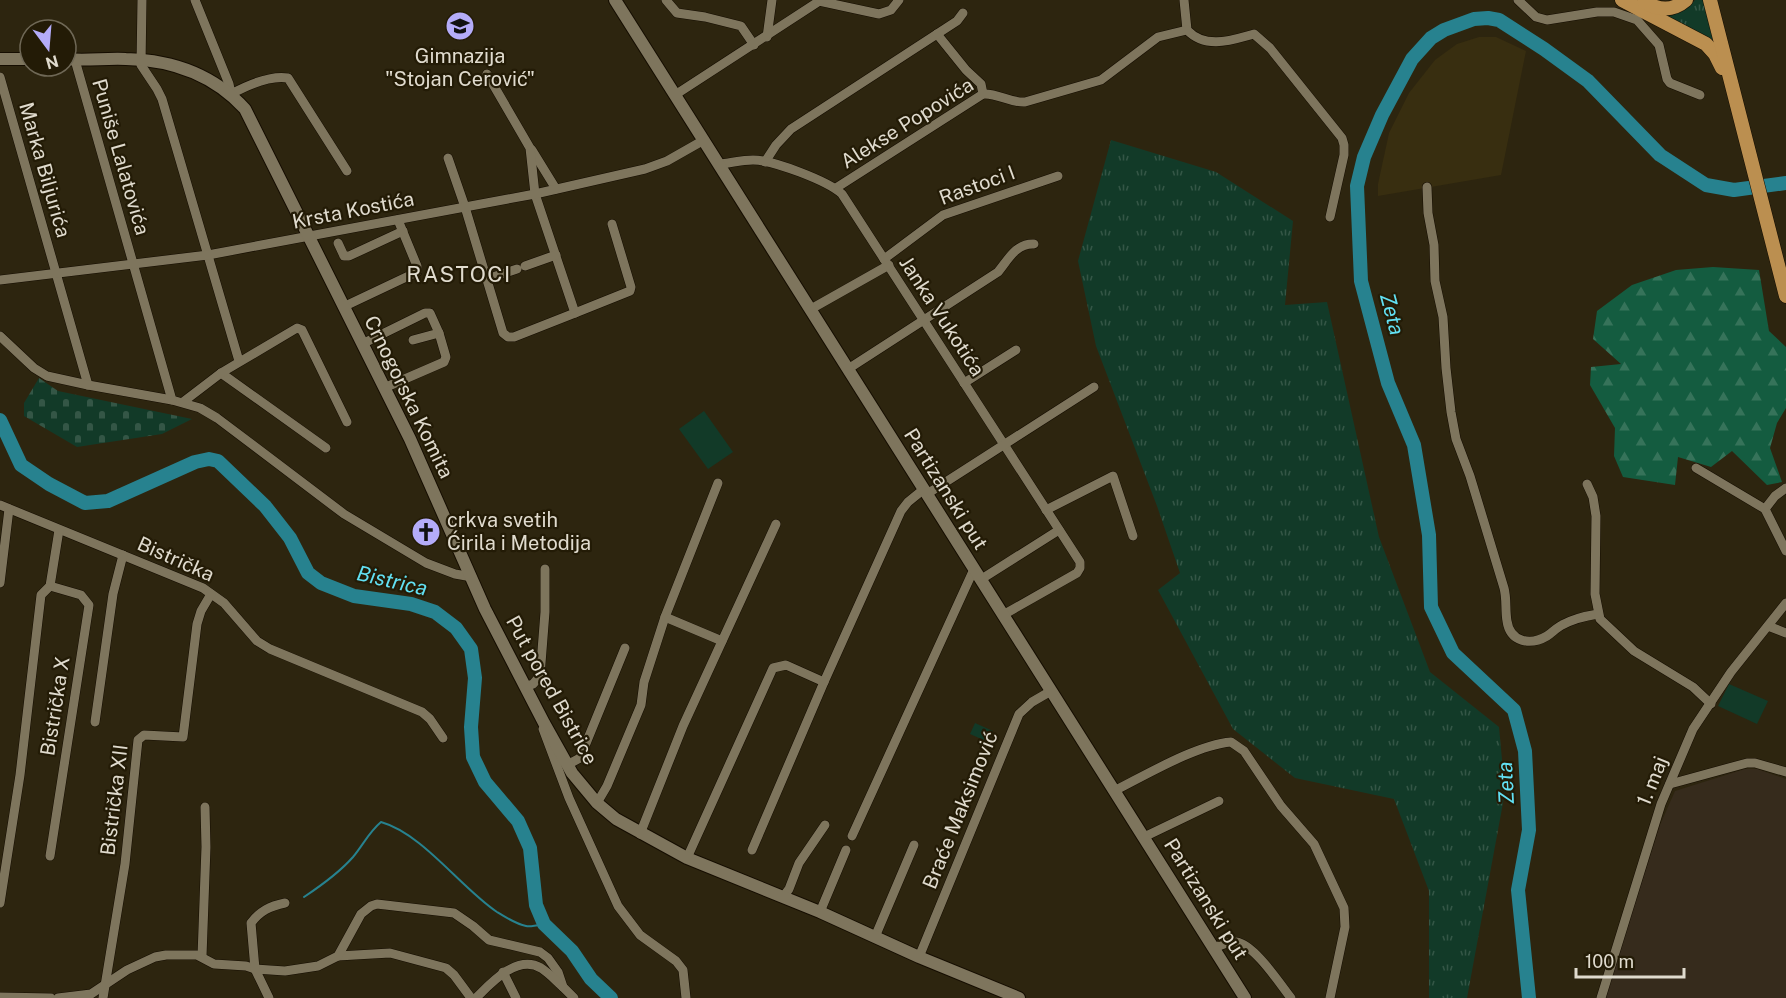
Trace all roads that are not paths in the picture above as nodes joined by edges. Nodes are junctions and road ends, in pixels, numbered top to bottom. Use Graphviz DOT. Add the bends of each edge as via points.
graph roads {
  1 [pos="142,0"];
  2 [pos="195,0"];
  3 [pos="615,0"];
  4 [pos="666,0"];
  5 [pos="772,0"];
  6 [pos="820,0"];
  7 [pos="899,0"];
  8 [pos="1184,0"];
  9 [pos="1518,0"];
  10 [pos="1622,0"];
  11 [pos="1640,0"];
  12 [pos="1686,0"];
  13 [pos="1710,0"];
  14 [pos="963,13"];
  15 [pos="1187,30"];
  16 [pos="937,34"];
  17 [pos="767,37"];
  18 [pos="754,45"];
  19 [pos="0,59"];
  20 [pos="18,59"];
  21 [pos="78,60"];
  22 [pos="140,61"];
  23 [pos="487,74"];
  24 [pos="0,77"];
  25 [pos="76,78"];
  26 [pos="231,94"];
  27 [pos="983,94"];
  28 [pos="675,95"];
  29 [pos="1700,95"];
  30 [pos="1737,103"];
  31 [pos="704,140"];
  32 [pos="530,148"];
  33 [pos="448,158"];
  34 [pos="765,162"];
  35 [pos="719,164"];
  36 [pos="347,171"];
  37 [pos="1058,176"];
  38 [pos="1427,187"];
  39 [pos="836,188"];
  40 [pos="556,189"];
  41 [pos="535,194"];
  42 [pos="465,207"];
  43 [pos="1330,217"];
  44 [pos="398,220"];
  45 [pos="612,224"];
  46 [pos="403,231"];
  47 [pos="308,237"];
  48 [pos="338,243"];
  49 [pos="1034,244"];
  50 [pos="208,255"];
  51 [pos="556,255"];
  52 [pos="886,262"];
  53 [pos="133,265"];
  54 [pos="55,272"];
  55 [pos="487,279"];
  56 [pos="0,280"];
  57 [pos="1786,296"];
  58 [pos="343,307"];
  59 [pos="811,309"];
  60 [pos="575,313"];
  61 [pos="924,321"];
  62 [pos="439,333"];
  63 [pos="0,336"];
  64 [pos="413,340"];
  65 [pos="362,344"];
  66 [pos="1016,351"];
  67 [pos="239,361"];
  68 [pos="848,369"];
  69 [pos="221,373"];
  70 [pos="964,383"];
  71 [pos="88,385"];
  72 [pos="1094,387"];
  73 [pos="384,388"];
  74 [pos="172,400"];
  75 [pos="183,402"];
  76 [pos="347,422"];
  77 [pos="1005,446"];
  78 [pos="326,448"];
  79 [pos="1696,468"];
  80 [pos="718,483"];
  81 [pos="1587,484"];
  82 [pos="1786,488"];
  83 [pos="926,491"];
  84 [pos="5,507"];
  85 [pos="1765,509"];
  86 [pos="1046,510"];
  87 [pos="776,525"];
  88 [pos="59,530"];
  89 [pos="1059,530"];
  90 [pos="1134,536"];
  91 [pos="1786,551"];
  92 [pos="123,555"];
  93 [pos="545,569"];
  94 [pos="977,575"];
  95 [pos="472,577"];
  96 [pos="0,583"];
  97 [pos="50,586"];
  98 [pos="211,594"];
  99 [pos="1786,603"];
  100 [pos="1598,614"];
  101 [pos="1003,615"];
  102 [pos="665,617"];
  103 [pos="1768,626"];
  104 [pos="1786,633"];
  105 [pos="722,641"];
  106 [pos="625,648"];
  107 [pos="824,682"];
  108 [pos="525,687"];
  109 [pos="1051,691"];
  110 [pos="1711,704"];
  111 [pos="95,722"];
  112 [pos="443,738"];
  113 [pos="567,772"];
  114 [pos="1786,772"];
  115 [pos="1670,784"];
  116 [pos="1114,791"];
  117 [pos="1219,801"];
  118 [pos="597,802"];
  119 [pos="205,807"];
  120 [pos="825,825"];
  121 [pos="640,834"];
  122 [pos="852,836"];
  123 [pos="1144,837"];
  124 [pos="914,845"];
  125 [pos="752,850"];
  126 [pos="846,850"];
  127 [pos="50,856"];
  128 [pos="687,858"];
  129 [pos="783,897"];
  130 [pos="0,903"];
  131 [pos="285,903"];
  132 [pos="820,912"];
  133 [pos="874,938"];
  134 [pos="1214,948"];
  135 [pos="202,956"];
  136 [pos="338,956"];
  137 [pos="919,957"];
  138 [pos="255,969"];
  139 [pos="503,972"];
  140 [pos="105,985"];
  141 [pos="563,987"];
  142 [pos="0,997"];
  143 [pos="51,998"];
  144 [pos="58,998"];
  145 [pos="103,998"];
  146 [pos="269,998"];
  147 [pos="471,998"];
  148 [pos="476,998"];
  149 [pos="516,998"];
  150 [pos="574,998"];
  151 [pos="686,998"];
  152 [pos="1018,998"];
  153 [pos="1245,998"];
  154 [pos="1292,998"];
  155 [pos="1330,998"];
  156 [pos="1600,998"];
  1 -- 22 [label="street"];
  2 -- 26 [label="street"];
  3 -- 28 [label="street, Partizanski put"];
  4 -- 18 [label="street" via="677,13 741,26"];
  5 -- 17 [label="street"];
  6 -- 7 [label="street" via="879,14 891,10"];
  6 -- 17 [label="street"];
  8 -- 15 [label="street"];
  9 -- 29 [label="street" via="1536,17 1547,20 1597,12 1614,12 1637,20 1659,45 1670,83"];
  10 -- 30 [label="main road" via="1709,47 1720,61"];
  11 -- 12 [label="main road" via="1664,9"];
  13 -- 30 [label="main road"];
  14 -- 16 [label="street"];
  15 -- 27 [label="street, Alekse Popovića" via="1158,37 1101,80 1025,102"];
  15 -- 43 [label="street" via="1198,38 1218,43 1254,33 1342,138 1344,155"];
  16 -- 27 [label="street" via="981,84"];
  16 -- 34 [label="street" via="791,129"];
  17 -- 18 [label="street"];
  18 -- 28 [label="street"];
  19 -- 20 [label="street"];
  21 -- 22 [label="street"];
  22 -- 26 [label="street" via="180,66"];
  22 -- 50 [label="street" via="162,99"];
  23 -- 32 [label="street"];
  24 -- 54 [label="street, Marka Biljurića"];
  25 -- 53 [label="street, Puniše Lalatovića"];
  26 -- 36 [label="street" via="280,77 288,78"];
  26 -- 47 [label="street, Crnogorska Komita" via="245,109"];
  27 -- 39 [label="street, Alekse Popovića"];
  28 -- 31 [label="street, Partizanski put"];
  30 -- 57 [label="main road"];
  31 -- 35 [label="street, Partizanski put"];
  31 -- 40 [label="street, Krsta Kostića" via="645,169"];
  32 -- 40 [label="street"];
  32 -- 41 [label="street"];
  33 -- 42 [label="street"];
  34 -- 35 [label="street, Janka Vukotića"];
  34 -- 39 [label="street, Janka Vukotića"];
  35 -- 59 [label="street, Partizanski put"];
  37 -- 52 [label="street, Rastoci I" via="943,215"];
  38 -- 100 [label="street" via="1451,412 1504,588 1507,621 1514,637 1533,641 1570,621"];
  39 -- 52 [label="street, Janka Vukotića" via="848,200"];
  40 -- 41 [label="street, Krsta Kostića"];
  41 -- 42 [label="street, Krsta Kostića"];
  41 -- 51 [label="street"];
  42 -- 44 [label="street, Krsta Kostića"];
  42 -- 55 [label="street"];
  44 -- 46 [label="street"];
  44 -- 47 [label="street, Krsta Kostića"];
  45 -- 60 [label="street" via="630,291"];
  46 -- 48 [label="street" via="349,256 344,256"];
  46 -- 58 [label="street" via="417,272"];
  47 -- 50 [label="street, Krsta Kostića"];
  47 -- 58 [label="street, Crnogorska Komita"];
  49 -- 61 [label="street" via="1016,250 998,272"];
  50 -- 53 [label="street, Krsta Kostića"];
  50 -- 67 [label="street"];
  51 -- 55 [label="street"];
  51 -- 60 [label="street"];
  52 -- 59 [label="street, Rastoci I"];
  52 -- 61 [label="street, Janka Vukotića"];
  53 -- 54 [label="street, Krsta Kostića"];
  53 -- 74 [label="street, Puniše Lalatovića"];
  54 -- 56 [label="street, Krsta Kostića"];
  54 -- 71 [label="street, Marka Biljurića"];
  55 -- 60 [label="street" via="503,333 508,337"];
  58 -- 65 [label="street, Crnogorska Komita"];
  59 -- 68 [label="street, Partizanski put"];
  61 -- 68 [label="street"];
  61 -- 70 [label="street, Janka Vukotića"];
  62 -- 64 [label="street"];
  62 -- 65 [label="street" via="431,314 425,313"];
  62 -- 73 [label="street" via="444,362"];
  63 -- 71 [label="street" via="46,376"];
  65 -- 73 [label="street, Crnogorska Komita"];
  66 -- 70 [label="street"];
  67 -- 69 [label="street"];
  67 -- 76 [label="street" via="295,328 302,330"];
  68 -- 83 [label="street, Partizanski put"];
  69 -- 75 [label="street"];
  69 -- 78 [label="street"];
  70 -- 77 [label="street, Janka Vukotića"];
  71 -- 74 [label="street"];
  72 -- 77 [label="street"];
  73 -- 95 [label="street, Crnogorska Komita"];
  74 -- 75 [label="street"];
  75 -- 95 [label="street" via="217,418 344,514 426,564"];
  77 -- 83 [label="street"];
  77 -- 86 [label="street, Janka Vukotića"];
  79 -- 85 [label="street"];
  80 -- 102 [label="street"];
  81 -- 100 [label="street" via="1596,516"];
  82 -- 85 [label="street"];
  83 -- 94 [label="street, Partizanski put"];
  83 -- 107 [label="street" via="901,511"];
  84 -- 88 [label="street, Bistrička"];
  84 -- 96 [label="street"];
  85 -- 91 [label="street"];
  86 -- 89 [label="street, Janka Vukotića"];
  86 -- 90 [label="street" via="1113,476"];
  87 -- 105 [label="street"];
  88 -- 92 [label="street, Bistrička"];
  88 -- 97 [label="street, Bistrička X"];
  89 -- 94 [label="street"];
  89 -- 101 [label="street, Janka Vukotića" via="1080,562 1077,573"];
  92 -- 98 [label="street, Bistrička"];
  92 -- 111 [label="street" via="113,594"];
  93 -- 108 [label="street" via="540,676"];
  94 -- 101 [label="street, Partizanski put"];
  94 -- 122 [label="street"];
  95 -- 108 [label="street, Put pored Bistrice"];
  97 -- 127 [label="street, Bistrička X" via="81,595 89,605"];
  97 -- 130 [label="street, Bistrička X" via="41,595"];
  98 -- 112 [label="street, Bistrička" via="257,641 422,712"];
  98 -- 140 [label="street, Bistrička XII" via="197,624 183,737 144,735 138,740 125,864"];
  99 -- 103 [label="street, 1. maj"];
  100 -- 110 [label="street" via="1634,651 1693,687"];
  101 -- 109 [label="street, Partizanski put"];
  102 -- 105 [label="street"];
  102 -- 118 [label="street" via="644,682 641,705"];
  103 -- 104 [label="street"];
  103 -- 110 [label="street, 1. maj"];
  105 -- 121 [label="street"];
  106 -- 113 [label="street" via="580,758"];
  107 -- 125 [label="street"];
  107 -- 128 [label="street" via="786,665 773,668"];
  108 -- 113 [label="street, Put pored Bistrice"];
  109 -- 116 [label="street, Partizanski put"];
  109 -- 137 [label="street, Braće Maksimović" via="1019,714"];
  110 -- 115 [label="street, 1. maj" via="1693,729"];
  113 -- 118 [label="street, Put pored Bistrice"];
  113 -- 151 [label="street" via="618,906 640,935 683,970"];
  114 -- 115 [label="street" via="1747,763"];
  115 -- 156 [label="street, 1. maj" via="1660,804"];
  116 -- 123 [label="street, Partizanski put"];
  116 -- 155 [label="street" via="1217,745 1231,742 1244,751 1281,806 1314,844 1344,908 1345,927"];
  117 -- 123 [label="street"];
  118 -- 121 [label="street, Put pored Bistrice"];
  119 -- 135 [label="street"];
  120 -- 129 [label="street" via="799,863"];
  121 -- 128 [label="street, Put pored Bistrice"];
  123 -- 134 [label="street, Partizanski put"];
  124 -- 133 [label="street"];
  126 -- 132 [label="street"];
  128 -- 129 [label="street, Put pored Bistrice"];
  129 -- 132 [label="street, Put pored Bistrice"];
  131 -- 138 [label="street" via="269,907 251,923"];
  132 -- 133 [label="street, Put pored Bistrice"];
  133 -- 137 [label="street, Put pored Bistrice"];
  134 -- 153 [label="street, Partizanski put"];
  134 -- 154 [label="street" via="1234,942 1243,944"];
  135 -- 138 [label="street" via="214,964"];
  135 -- 140 [label="street" via="155,957"];
  136 -- 138 [label="street" via="318,966 285,971"];
  136 -- 141 [label="street" via="362,914 371,906 388,904 435,910 454,913 498,944 540,952 558,972"];
  136 -- 147 [label="street" via="390,953 446,968"];
  137 -- 152 [label="street, Put pored Bistrice"];
  138 -- 146 [label="street"];
  139 -- 141 [label="street" via="539,967"];
  139 -- 148 [label="street"];
  139 -- 149 [label="street"];
  140 -- 144 [label="street" via="91,994"];
  140 -- 145 [label="street"];
  141 -- 150 [label="street"];
  142 -- 143 [label="street"];
}
